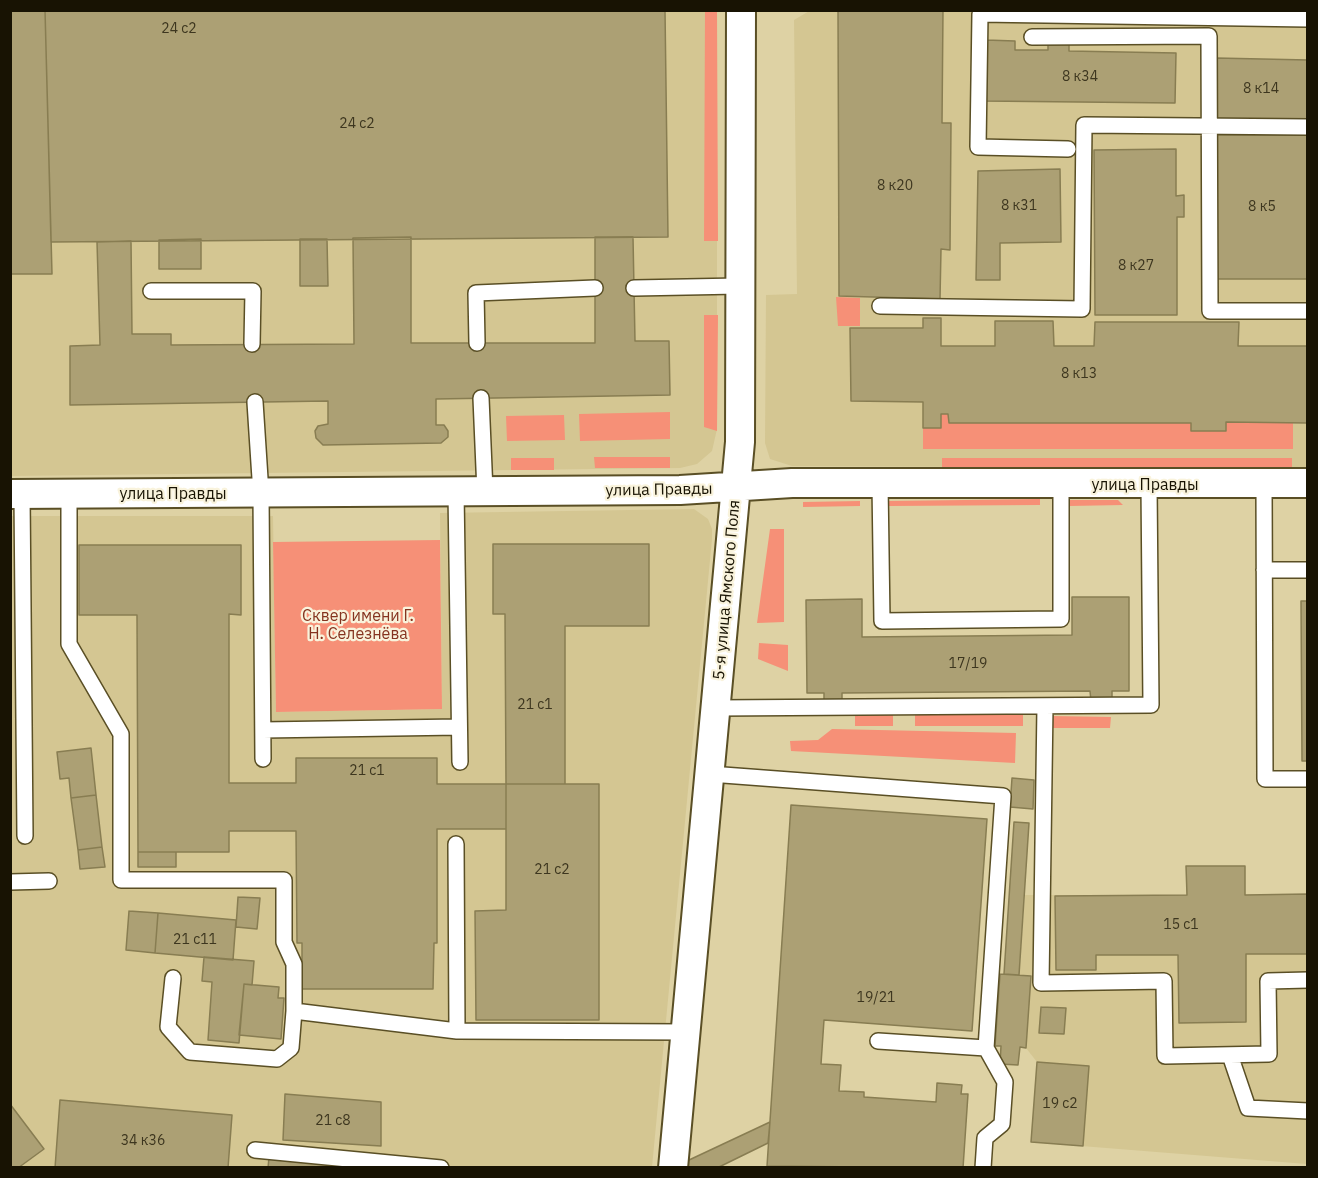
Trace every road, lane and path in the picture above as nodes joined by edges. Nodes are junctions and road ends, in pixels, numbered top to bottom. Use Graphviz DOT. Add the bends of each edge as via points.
graph roads {
  1 [pos="741,10"];
  2 [pos="1308,19"];
  3 [pos="1032,37"];
  4 [pos="1209,127"];
  5 [pos="1308,127"];
  6 [pos="1068,149"];
  7 [pos="739,286"];
  8 [pos="596,288"];
  9 [pos="634,288"];
  10 [pos="152,291"];
  11 [pos="880,306"];
  12 [pos="1308,311"];
  13 [pos="477,343"];
  14 [pos="252,344"];
  15 [pos="481,398"];
  16 [pos="255,402"];
  17 [pos="1308,483"];
  18 [pos="880,484"];
  19 [pos="1149,484"];
  20 [pos="1264,484"];
  21 [pos="1060,485"];
  22 [pos="736,488"];
  23 [pos="456,492"];
  24 [pos="485,492"];
  25 [pos="16,494"];
  26 [pos="69,494"];
  27 [pos="261,494"];
  28 [pos="1264,570"];
  29 [pos="1308,570"];
  30 [pos="1045,706"];
  31 [pos="717,708"];
  32 [pos="459,728"];
  33 [pos="263,730"];
  34 [pos="263,759"];
  35 [pos="460,762"];
  36 [pos="710,774"];
  37 [pos="1308,779"];
  38 [pos="25,836"];
  39 [pos="456,844"];
  40 [pos="49,881"];
  41 [pos="10,882"];
  42 [pos="173,978"];
  43 [pos="1308,980"];
  44 [pos="294,1011"];
  45 [pos="457,1031"];
  46 [pos="687,1032"];
  47 [pos="878,1041"];
  48 [pos="986,1048"];
  49 [pos="1230,1055"];
  50 [pos="1308,1111"];
  51 [pos="255,1150"];
  52 [pos="441,1167"];
  53 [pos="673,1167"];
  54 [pos="983,1167"];
  1 -- 7 [label="street, 5-я улица Ямского Поля"];
  2 -- 6 [label="lane" via="980,14 978,147"];
  3 -- 4 [label="lane" via="1209,36"];
  4 -- 5 [label="lane"];
  4 -- 11 [label="lane" via="1084,125 1082,309"];
  4 -- 12 [label="lane" via="1210,311"];
  7 -- 9 [label="lane"];
  7 -- 22 [label="street, 5-я улица Ямского Поля" via="740,442"];
  8 -- 13 [label="lane" via="476,293"];
  10 -- 14 [label="lane" via="254,291"];
  15 -- 24 [label="lane"];
  16 -- 27 [label="lane"];
  17 -- 20 [label="street, улица Правды"];
  18 -- 21 [label="street, улица Правды"];
  18 -- 21 [label="lane" via="882,621 1061,620"];
  18 -- 22 [label="street, улица Правды" via="792,483"];
  19 -- 20 [label="street, улица Правды"];
  19 -- 21 [label="street, улица Правды"];
  19 -- 30 [label="lane" via="1151,705"];
  20 -- 28 [label="lane"];
  22 -- 24 [label="street, улица Правды"];
  22 -- 31 [label="street, 5-я улица Ямского Поля"];
  23 -- 24 [label="street, улица Правды"];
  23 -- 27 [label="street, улица Правды"];
  23 -- 32 [label="lane"];
  25 -- 26 [label="street, улица Правды"];
  25 -- 38 [label="lane"];
  26 -- 27 [label="street, улица Правды"];
  26 -- 44 [label="lane" via="69,644 121,734 121,880 284,880 284,942 294,964"];
  27 -- 33 [label="lane"];
  28 -- 29 [label="lane"];
  28 -- 37 [label="lane" via="1265,779"];
  30 -- 31 [label="lane"];
  30 -- 49 [label="lane" via="1041,983 1164,981 1165,1056"];
  31 -- 36 [label="street, 5-я улица Ямского Поля"];
  32 -- 33 [label="lane"];
  32 -- 35 [label="lane"];
  33 -- 34 [label="lane"];
  36 -- 46 [label="street, 5-я улица Ямского Поля"];
  36 -- 48 [label="lane" via="1003,796"];
  39 -- 45 [label="lane"];
  40 -- 41 [label="lane"];
  42 -- 44 [label="lane" via="168,1027 190,1052 277,1059 291,1048"];
  43 -- 49 [label="lane" via="1268,981 1269,1054"];
  44 -- 45 [label="lane"];
  45 -- 46 [label="lane"];
  46 -- 53 [label="street, 5-я улица Ямского Поля"];
  47 -- 48 [label="lane"];
  48 -- 54 [label="lane" via="1005,1082 1002,1124 985,1138"];
  49 -- 50 [label="lane" via="1248,1108"];
  51 -- 52 [label="lane"];
}
